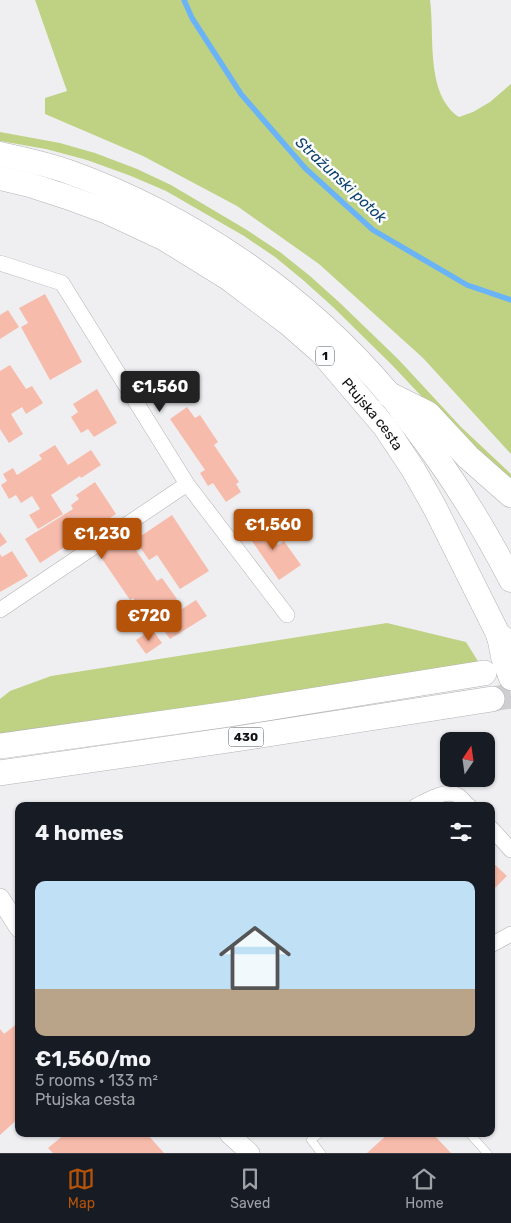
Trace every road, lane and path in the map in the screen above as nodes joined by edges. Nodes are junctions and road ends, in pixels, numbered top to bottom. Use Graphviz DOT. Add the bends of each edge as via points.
graph roads {
  1 [pos="0,154"];
  2 [pos="0,178"];
  3 [pos="0,264"];
  4 [pos="390,394"];
  5 [pos="187,484"];
  6 [pos="511,495"];
  7 [pos="511,580"];
  8 [pos="0,610"];
  9 [pos="287,615"];
  10 [pos="505,640"];
  11 [pos="484,673"];
  12 [pos="511,678"];
  13 [pos="492,699"];
  14 [pos="0,746"];
  15 [pos="0,773"];
  16 [pos="424,802"];
  17 [pos="465,802"];
  18 [pos="495,832"];
  19 [pos="511,850"];
  20 [pos="0,898"];
  21 [pos="15,922"];
  22 [pos="511,934"];
  23 [pos="495,943"];
  24 [pos="232,1137"];
  25 [pos="315,1137"];
  26 [pos="473,1137"];
  27 [pos="250,1153"];
  28 [pos="322,1153"];
  29 [pos="487,1153"];
  1 -- 4 [label="main road, Ptujska cesta / 1" via="68,172 114,190 197,233 293,299 364,365"];
  2 -- 10 [label="main road, Ptujska cesta / 1" via="67,196 165,239 228,278 321,352 385,427 413,469"];
  3 -- 5 [label="street" via="62,283"];
  4 -- 6 [label="highway" via="428,414 468,457"];
  4 -- 7 [label="main road, Ptujska cesta / 1" via="460,491"];
  5 -- 8 [label="street"];
  5 -- 9 [label="street"];
  10 -- 12 [label="main road, Ptujska cesta / 1" via="503,657"];
  11 -- 14 [label="highway, 430" via="230,714"];
  13 -- 15 [label="highway, 430"];
  16 -- 17 [label="street" via="447,793 457,795"];
  18 -- 19 [label="street"];
  20 -- 21 [label="street"];
  22 -- 23 [label="street"];
  24 -- 27 [label="street"];
  25 -- 28 [label="lane" via="311,1140"];
  26 -- 29 [label="lane"];
}
